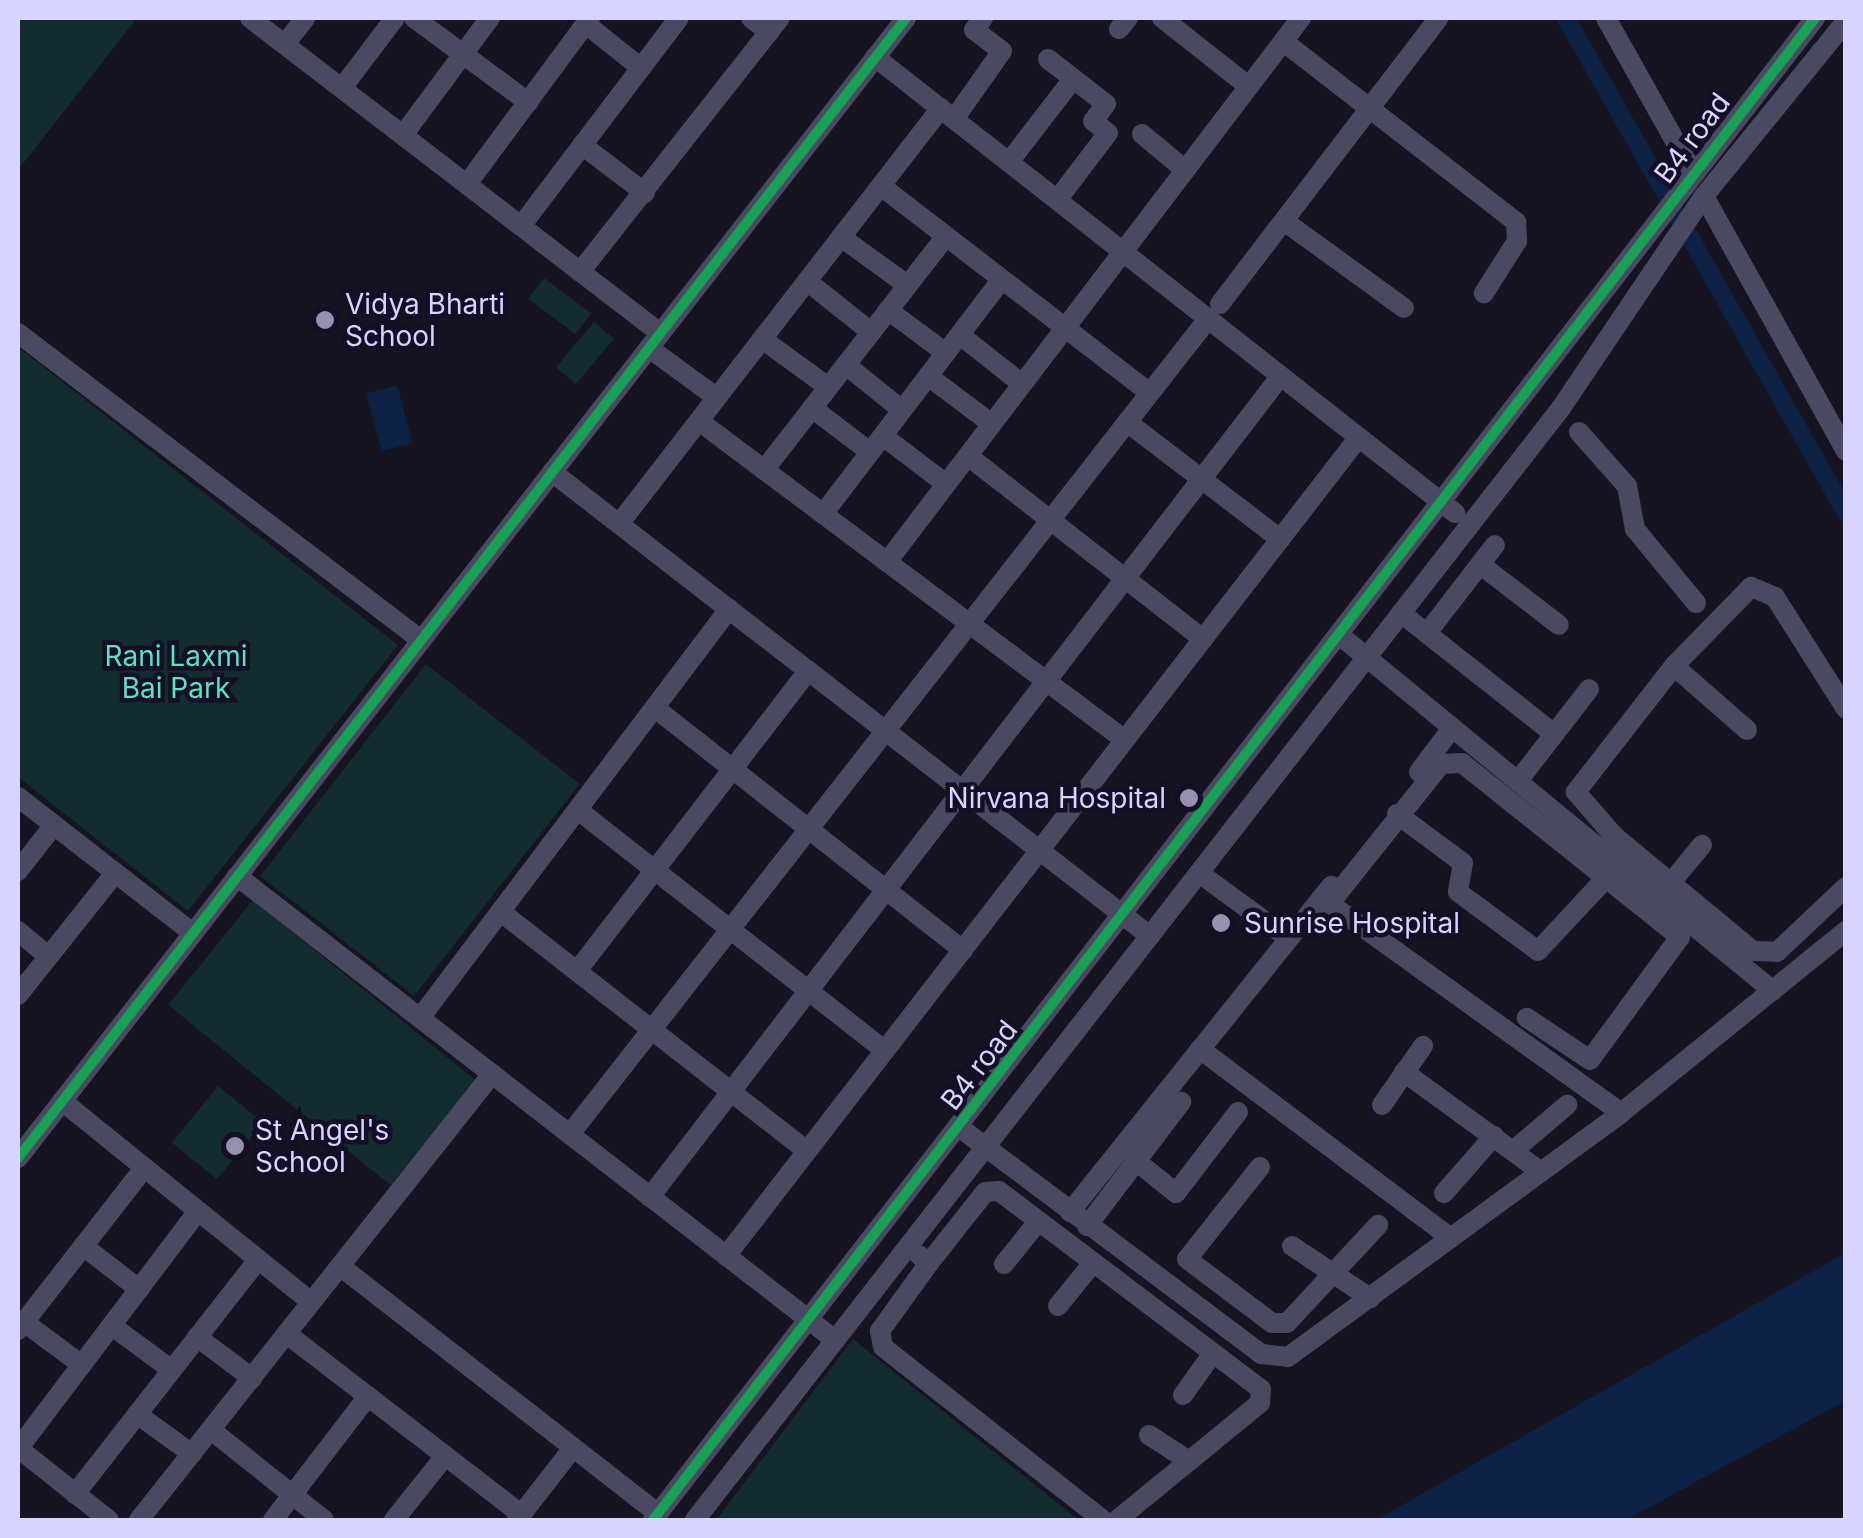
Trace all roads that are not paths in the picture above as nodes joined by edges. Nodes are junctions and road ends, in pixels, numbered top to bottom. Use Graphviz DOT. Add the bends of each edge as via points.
graph roads {
  1 [pos="250,18"];
  2 [pos="305,18"];
  3 [pos="395,18"];
  4 [pos="414,18"];
  5 [pos="490,18"];
  6 [pos="680,18"];
  7 [pos="751,18"];
  8 [pos="983,18"];
  9 [pos="1162,18"];
  10 [pos="1301,18"];
  11 [pos="1439,18"];
  12 [pos="1606,18"];
  13 [pos="1815,18"];
  14 [pos="588,20"];
  15 [pos="1846,21"];
  16 [pos="894,22"];
  17 [pos="775,24"];
  18 [pos="1284,42"];
  19 [pos="285,44"];
  20 [pos="463,54"];
  21 [pos="876,57"];
  22 [pos="1048,59"];
  23 [pos="641,68"];
  24 [pos="1073,78"];
  25 [pos="1248,86"];
  26 [pos="342,88"];
  27 [pos="528,102"];
  28 [pos="1371,107"];
  29 [pos="948,114"];
  30 [pos="1142,134"];
  31 [pos="403,135"];
  32 [pos="582,145"];
  33 [pos="1008,162"];
  34 [pos="1185,170"];
  35 [pos="1689,174"];
  36 [pos="467,184"];
  37 [pos="881,186"];
  38 [pos="645,193"];
  39 [pos="1057,200"];
  40 [pos="1700,201"];
  41 [pos="1284,221"];
  42 [pos="520,226"];
  43 [pos="946,236"];
  44 [pos="841,237"];
  45 [pos="1123,251"];
  46 [pos="580,272"];
  47 [pos="1002,280"];
  48 [pos="807,282"];
  49 [pos="908,285"];
  50 [pos="1484,294"];
  51 [pos="1404,308"];
  52 [pos="888,310"];
  53 [pos="1214,311"];
  54 [pos="1065,328"];
  55 [pos="871,332"];
  56 [pos="18,333"];
  57 [pos="960,335"];
  58 [pos="762,339"];
  59 [pos="654,341"];
  60 [pos="946,353"];
  61 [pos="846,365"];
  62 [pos="928,376"];
  63 [pos="1280,377"];
  64 [pos="1022,384"];
  65 [pos="828,387"];
  66 [pos="1150,393"];
  67 [pos="716,397"];
  68 [pos="812,408"];
  69 [pos="902,410"];
  70 [pos="699,421"];
  71 [pos="1128,422"];
  72 [pos="992,424"];
  73 [pos="1579,432"];
  74 [pos="1359,437"];
  75 [pos="876,444"];
  76 [pos="1846,452"];
  77 [pos="968,456"];
  78 [pos="764,470"];
  79 [pos="552,472"];
  80 [pos="1202,480"];
  81 [pos="946,484"];
  82 [pos="1446,506"];
  83 [pos="823,514"];
  84 [pos="1048,519"];
  85 [pos="620,524"];
  86 [pos="1470,524"];
  87 [pos="1280,539"];
  88 [pos="1495,545"];
  89 [pos="887,562"];
  90 [pos="1481,564"];
  91 [pos="1124,577"];
  92 [pos="1696,603"];
  93 [pos="729,609"];
  94 [pos="1401,613"];
  95 [pos="970,624"];
  96 [pos="1559,625"];
  97 [pos="1427,632"];
  98 [pos="1342,638"];
  99 [pos="1203,639"];
  100 [pos="421,640"];
  101 [pos="1366,658"];
  102 [pos="1674,666"];
  103 [pos="808,670"];
  104 [pos="1048,682"];
  105 [pos="1589,690"];
  106 [pos="655,708"];
  107 [pos="1846,708"];
  108 [pos="1452,728"];
  109 [pos="1747,730"];
  110 [pos="886,731"];
  111 [pos="1554,734"];
  112 [pos="1125,740"];
  113 [pos="733,769"];
  114 [pos="1518,781"];
  115 [pos="958,788"];
  116 [pos="18,797"];
  117 [pos="578,810"];
  118 [pos="1397,814"];
  119 [pos="54,826"];
  120 [pos="809,829"];
  121 [pos="1702,845"];
  122 [pos="1040,850"];
  123 [pos="1610,860"];
  124 [pos="655,870"];
  125 [pos="18,871"];
  126 [pos="115,873"];
  127 [pos="1199,873"];
  128 [pos="237,876"];
  129 [pos="1669,884"];
  130 [pos="882,887"];
  131 [pos="1846,887"];
  132 [pos="1326,901"];
  133 [pos="501,912"];
  134 [pos="1124,916"];
  135 [pos="730,930"];
  136 [pos="1277,930"];
  137 [pos="18,931"];
  138 [pos="1846,931"];
  139 [pos="192,934"];
  140 [pos="1150,936"];
  141 [pos="963,950"];
  142 [pos="48,956"];
  143 [pos="577,971"];
  144 [pos="1773,990"];
  145 [pos="808,991"];
  146 [pos="18,995"];
  147 [pos="420,1018"];
  148 [pos="1527,1018"];
  149 [pos="652,1030"];
  150 [pos="1424,1046"];
  151 [pos="1200,1049"];
  152 [pos="885,1051"];
  153 [pos="1404,1072"];
  154 [pos="492,1074"];
  155 [pos="731,1092"];
  156 [pos="62,1101"];
  157 [pos="1181,1102"];
  158 [pos="1382,1105"];
  159 [pos="1567,1106"];
  160 [pos="1238,1112"];
  161 [pos="1621,1113"];
  162 [pos="959,1127"];
  163 [pos="570,1134"];
  164 [pos="1494,1136"];
  165 [pos="985,1147"];
  166 [pos="1514,1150"];
  167 [pos="808,1151"];
  168 [pos="18,1158"];
  169 [pos="1136,1161"];
  170 [pos="1260,1167"];
  171 [pos="144,1168"];
  172 [pos="1541,1172"];
  173 [pos="1444,1193"];
  174 [pos="650,1197"];
  175 [pos="198,1211"];
  176 [pos="1079,1219"];
  177 [pos="1037,1222"];
  178 [pos="1378,1225"];
  179 [pos="1451,1238"];
  180 [pos="82,1246"];
  181 [pos="908,1246"];
  182 [pos="1292,1246"];
  183 [pos="726,1256"];
  184 [pos="258,1260"];
  185 [pos="929,1263"];
  186 [pos="1004,1264"];
  187 [pos="1092,1264"];
  188 [pos="340,1266"];
  189 [pos="1331,1273"];
  190 [pos="139,1289"];
  191 [pos="1170,1289"];
  192 [pos="1370,1298"];
  193 [pos="311,1302"];
  194 [pos="1058,1306"];
  195 [pos="1153,1312"];
  196 [pos="808,1320"];
  197 [pos="21,1326"];
  198 [pos="112,1326"];
  199 [pos="287,1334"];
  200 [pos="197,1338"];
  201 [pos="835,1340"];
  202 [pos="1212,1356"];
  203 [pos="82,1365"];
  204 [pos="172,1370"];
  205 [pos="252,1378"];
  206 [pos="1183,1395"];
  207 [pos="368,1396"];
  208 [pos="138,1414"];
  209 [pos="211,1430"];
  210 [pos="1149,1435"];
  211 [pos="573,1448"];
  212 [pos="18,1449"];
  213 [pos="192,1454"];
  214 [pos="445,1456"];
  215 [pos="1188,1461"];
  216 [pos="75,1494"];
  217 [pos="292,1495"];
  218 [pos="656,1517"];
  219 [pos="519,1518"];
  220 [pos="109,1520"];
  221 [pos="140,1520"];
  222 [pos="273,1520"];
  223 [pos="324,1520"];
  224 [pos="394,1520"];
  225 [pos="695,1520"];
  226 [pos="1102,1520"];
  227 [pos="1117,1520"];
  1 -- 19 [label="street"];
  2 -- 19 [label="street"];
  3 -- 26 [label="street"];
  4 -- 20 [label="street"];
  5 -- 20 [label="street"];
  6 -- 23 [label="street"];
  7 -- 17 [label="street"];
  8 -- 29 [label="street" via="974,30 1002,51"];
  9 -- 25 [label="street"];
  10 -- 18 [label="street"];
  11 -- 28 [label="street"];
  12 -- 35 [label="street"];
  13 -- 35 [label="street, B4 road"];
  14 -- 23 [label="street"];
  14 -- 27 [label="street"];
  15 -- 40 [label="street, B4 road"];
  16 -- 21 [label="street"];
  17 -- 38 [label="street"];
  18 -- 25 [label="street"];
  18 -- 28 [label="street"];
  19 -- 26 [label="street"];
  20 -- 27 [label="street"];
  20 -- 31 [label="street"];
  21 -- 29 [label="street"];
  21 -- 59 [label="street"];
  22 -- 24 [label="street"];
  23 -- 32 [label="street"];
  24 -- 33 [label="street"];
  24 -- 39 [label="street" via="1106,104 1093,121 1108,133"];
  25 -- 34 [label="street"];
  26 -- 31 [label="street"];
  27 -- 36 [label="street"];
  28 -- 41 [label="street"];
  28 -- 50 [label="street" via="1516,222 1517,241"];
  29 -- 33 [label="street"];
  29 -- 37 [label="street"];
  30 -- 34 [label="street"];
  31 -- 36 [label="street"];
  32 -- 38 [label="street"];
  32 -- 42 [label="street"];
  33 -- 39 [label="street"];
  34 -- 45 [label="street"];
  35 -- 82 [label="street, B4 road" via="1650,238"];
  36 -- 42 [label="street"];
  37 -- 43 [label="street"];
  37 -- 44 [label="street"];
  38 -- 46 [label="street"];
  39 -- 45 [label="street"];
  40 -- 76 [label="street"];
  40 -- 86 [label="street, B4 road" via="1661,267"];
  41 -- 51 [label="street"];
  41 -- 53 [label="street"];
  42 -- 46 [label="street"];
  43 -- 47 [label="street"];
  43 -- 49 [label="street"];
  44 -- 48 [label="street"];
  44 -- 49 [label="street"];
  45 -- 53 [label="street"];
  45 -- 54 [label="street"];
  46 -- 59 [label="street"];
  47 -- 54 [label="street"];
  47 -- 57 [label="street"];
  48 -- 55 [label="street"];
  48 -- 58 [label="street"];
  49 -- 52 [label="street"];
  52 -- 55 [label="street"];
  52 -- 60 [label="street"];
  53 -- 63 [label="street"];
  53 -- 66 [label="street"];
  54 -- 64 [label="street"];
  54 -- 66 [label="street"];
  55 -- 61 [label="street"];
  56 -- 100 [label="street"];
  57 -- 60 [label="street"];
  57 -- 64 [label="street"];
  58 -- 65 [label="street"];
  58 -- 67 [label="street"];
  59 -- 67 [label="street"];
  59 -- 79 [label="street"];
  60 -- 62 [label="street"];
  61 -- 65 [label="street"];
  61 -- 69 [label="street"];
  62 -- 69 [label="street"];
  62 -- 72 [label="street"];
  63 -- 74 [label="street"];
  63 -- 80 [label="street"];
  64 -- 72 [label="street"];
  65 -- 68 [label="street"];
  66 -- 71 [label="street"];
  67 -- 70 [label="street"];
  68 -- 75 [label="street"];
  68 -- 78 [label="street"];
  69 -- 75 [label="street"];
  70 -- 78 [label="street"];
  70 -- 85 [label="street"];
  71 -- 80 [label="street"];
  71 -- 84 [label="street"];
  72 -- 77 [label="street"];
  73 -- 92 [label="street" via="1627,486 1635,528"];
  74 -- 82 [label="street"];
  74 -- 87 [label="street"];
  75 -- 81 [label="street"];
  75 -- 83 [label="street"];
  77 -- 81 [label="street"];
  77 -- 84 [label="street"];
  78 -- 83 [label="street"];
  79 -- 85 [label="street"];
  79 -- 100 [label="street"];
  80 -- 87 [label="street"];
  80 -- 91 [label="street"];
  81 -- 89 [label="street"];
  82 -- 86 [label="street"];
  82 -- 98 [label="street, B4 road"];
  83 -- 89 [label="street"];
  84 -- 91 [label="street"];
  84 -- 95 [label="street"];
  85 -- 93 [label="street"];
  86 -- 94 [label="street, B4 road"];
  87 -- 99 [label="street"];
  88 -- 90 [label="street"];
  89 -- 95 [label="street"];
  90 -- 96 [label="street"];
  90 -- 97 [label="street"];
  91 -- 99 [label="street"];
  91 -- 104 [label="street"];
  93 -- 103 [label="street"];
  93 -- 106 [label="street"];
  94 -- 97 [label="street"];
  94 -- 101 [label="street, B4 road"];
  95 -- 104 [label="street"];
  95 -- 110 [label="street"];
  97 -- 111 [label="street"];
  98 -- 101 [label="street"];
  98 -- 134 [label="street, B4 road"];
  99 -- 112 [label="street"];
  100 -- 128 [label="street"];
  101 -- 108 [label="street"];
  101 -- 127 [label="street, B4 road"];
  102 -- 107 [label="street" via="1740,592 1765,589"];
  102 -- 109 [label="street"];
  102 -- 123 [label="street" via="1576,792"];
  103 -- 110 [label="street"];
  103 -- 113 [label="street"];
  104 -- 112 [label="street"];
  104 -- 115 [label="street"];
  105 -- 111 [label="street"];
  106 -- 113 [label="street"];
  106 -- 117 [label="street"];
  108 -- 114 [label="street"];
  108 -- 132 [label="street"];
  110 -- 115 [label="street"];
  110 -- 120 [label="street"];
  111 -- 114 [label="street"];
  112 -- 122 [label="street"];
  113 -- 120 [label="street"];
  113 -- 124 [label="street"];
  114 -- 123 [label="street"];
  115 -- 122 [label="street"];
  115 -- 130 [label="street"];
  116 -- 119 [label="street"];
  117 -- 124 [label="street"];
  117 -- 133 [label="street"];
  118 -- 123 [label="street" via="1441,764 1456,760"];
  118 -- 123 [label="street" via="1465,866 1458,892 1538,950"];
  118 -- 132 [label="street"];
  119 -- 125 [label="street"];
  119 -- 126 [label="street"];
  120 -- 130 [label="street"];
  120 -- 135 [label="street"];
  121 -- 129 [label="street"];
  122 -- 134 [label="street"];
  122 -- 141 [label="street"];
  123 -- 129 [label="street"];
  123 -- 144 [label="street"];
  123 -- 148 [label="street" via="1677,932 1679,946 1590,1060"];
  124 -- 135 [label="street"];
  124 -- 143 [label="street"];
  126 -- 139 [label="street"];
  126 -- 142 [label="street"];
  127 -- 136 [label="street"];
  127 -- 140 [label="street, B4 road"];
  128 -- 139 [label="street"];
  128 -- 147 [label="street"];
  129 -- 131 [label="street" via="1764,954"];
  130 -- 141 [label="street"];
  130 -- 145 [label="street"];
  132 -- 151 [label="street"];
  132 -- 161 [label="street"];
  133 -- 143 [label="street"];
  133 -- 147 [label="street"];
  134 -- 140 [label="street"];
  134 -- 162 [label="street, B4 road"];
  135 -- 145 [label="street"];
  135 -- 149 [label="street"];
  137 -- 142 [label="street"];
  138 -- 144 [label="street"];
  139 -- 156 [label="street"];
  140 -- 165 [label="street, B4 road"];
  141 -- 152 [label="street"];
  142 -- 146 [label="street"];
  143 -- 149 [label="street"];
  144 -- 161 [label="street"];
  145 -- 152 [label="street"];
  145 -- 155 [label="street"];
  147 -- 154 [label="street"];
  149 -- 155 [label="street"];
  149 -- 163 [label="street"];
  150 -- 153 [label="street"];
  151 -- 176 [label="street"];
  151 -- 179 [label="street"];
  152 -- 167 [label="street"];
  153 -- 158 [label="street"];
  153 -- 164 [label="street"];
  154 -- 163 [label="street"];
  154 -- 188 [label="street"];
  155 -- 167 [label="street"];
  155 -- 174 [label="street"];
  156 -- 168 [label="street"];
  156 -- 171 [label="street"];
  157 -- 169 [label="street"];
  159 -- 166 [label="street"];
  160 -- 169 [label="street" via="1176,1193"];
  161 -- 172 [label="street"];
  162 -- 165 [label="street"];
  162 -- 196 [label="street, B4 road"];
  163 -- 174 [label="street"];
  164 -- 166 [label="street"];
  164 -- 173 [label="street"];
  165 -- 176 [label="street"];
  165 -- 181 [label="street, B4 road"];
  166 -- 172 [label="street"];
  167 -- 183 [label="street"];
  169 -- 176 [label="street"];
  170 -- 189 [label="street" via="1187,1259 1280,1326"];
  171 -- 175 [label="street"];
  171 -- 180 [label="street"];
  172 -- 179 [label="street"];
  174 -- 183 [label="street"];
  175 -- 184 [label="street"];
  175 -- 190 [label="street"];
  176 -- 191 [label="street"];
  177 -- 185 [label="street" via="992,1189"];
  177 -- 186 [label="street"];
  177 -- 187 [label="street"];
  178 -- 189 [label="street"];
  179 -- 192 [label="street"];
  180 -- 190 [label="street"];
  180 -- 197 [label="street"];
  181 -- 185 [label="street"];
  181 -- 201 [label="street, B4 road"];
  182 -- 189 [label="street"];
  183 -- 196 [label="street"];
  184 -- 193 [label="street"];
  184 -- 200 [label="street"];
  185 -- 226 [label="street" via="880,1331 883,1347"];
  187 -- 194 [label="street"];
  187 -- 195 [label="street"];
  188 -- 193 [label="street"];
  188 -- 211 [label="street"];
  189 -- 192 [label="street"];
  190 -- 198 [label="street"];
  191 -- 192 [label="street" via="1274,1360"];
  191 -- 195 [label="street"];
  193 -- 199 [label="street"];
  195 -- 202 [label="street"];
  196 -- 201 [label="street"];
  196 -- 218 [label="street, B4 road"];
  197 -- 203 [label="street"];
  198 -- 203 [label="street"];
  198 -- 204 [label="street"];
  199 -- 205 [label="street"];
  199 -- 207 [label="street"];
  200 -- 204 [label="street"];
  200 -- 205 [label="street"];
  201 -- 225 [label="street, B4 road"];
  202 -- 206 [label="street"];
  202 -- 215 [label="street" via="1263,1396"];
  203 -- 212 [label="street"];
  204 -- 208 [label="street"];
  205 -- 209 [label="street"];
  207 -- 214 [label="street"];
  207 -- 217 [label="street"];
  208 -- 213 [label="street"];
  208 -- 216 [label="street"];
  209 -- 213 [label="street"];
  209 -- 217 [label="street"];
  210 -- 215 [label="street"];
  211 -- 218 [label="street"];
  211 -- 219 [label="street"];
  212 -- 216 [label="street"];
  213 -- 221 [label="street"];
  214 -- 219 [label="street"];
  214 -- 224 [label="street"];
  215 -- 227 [label="street"];
  216 -- 220 [label="street"];
  217 -- 222 [label="street"];
  217 -- 223 [label="street"];
}
